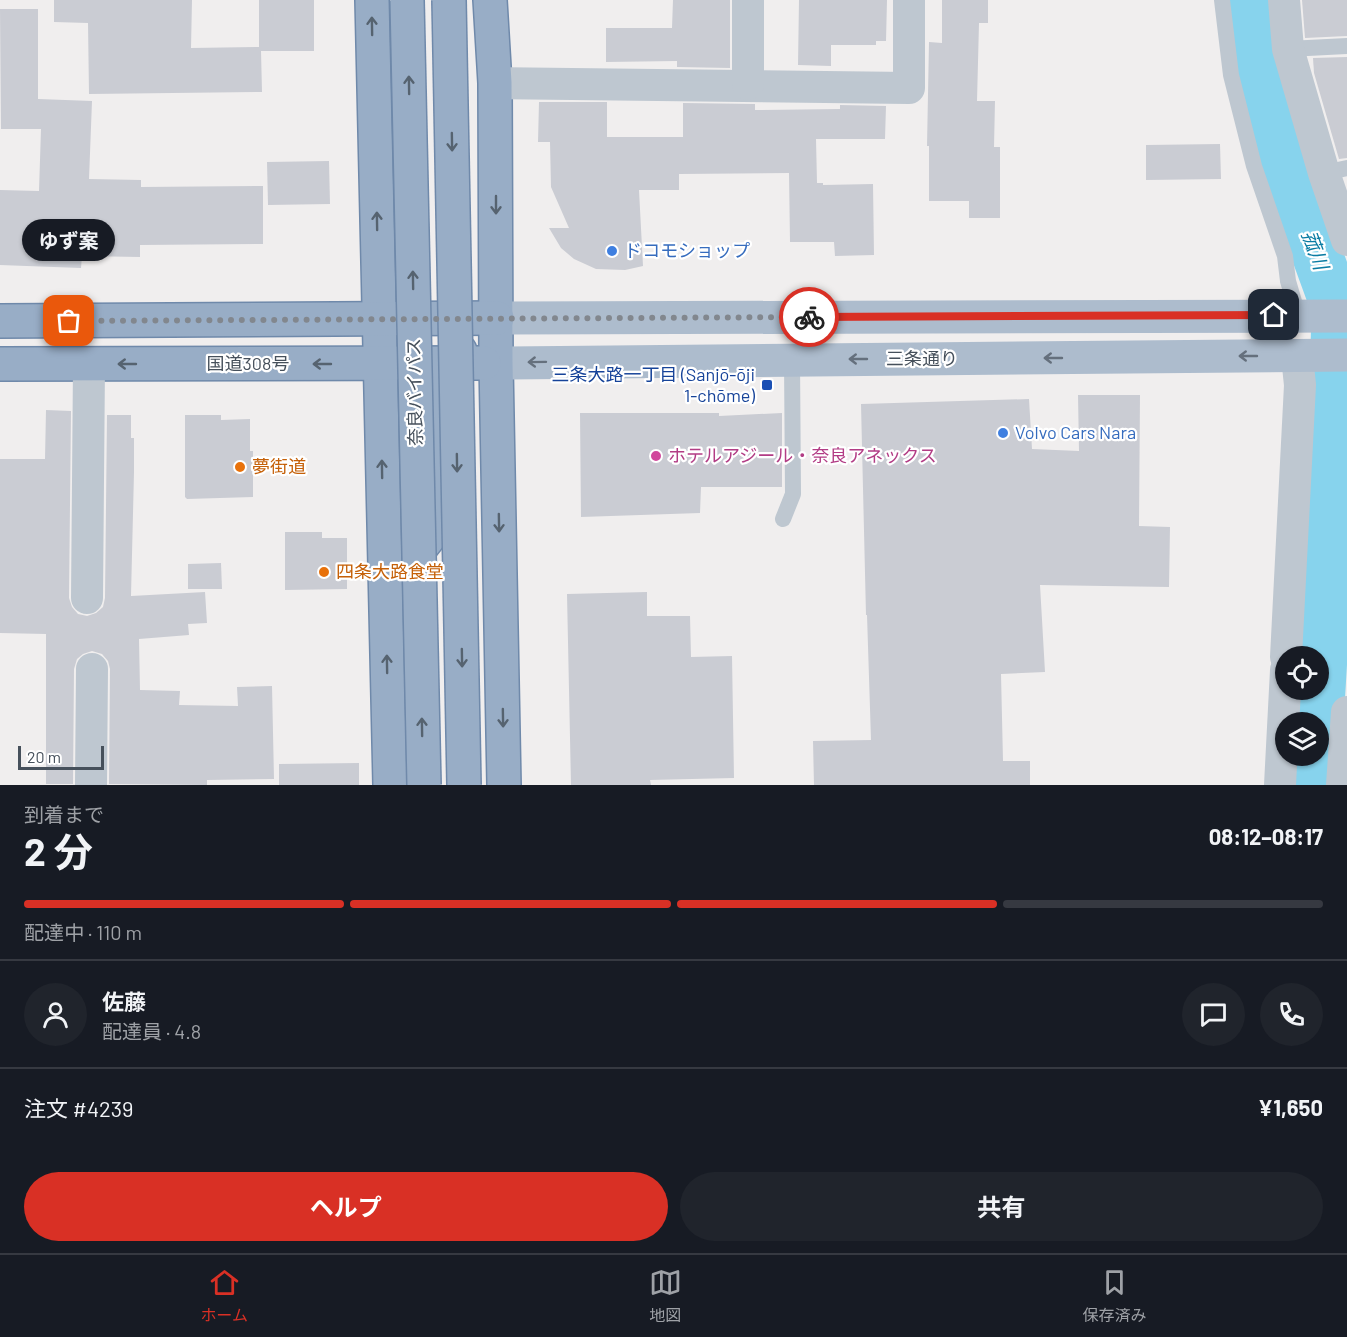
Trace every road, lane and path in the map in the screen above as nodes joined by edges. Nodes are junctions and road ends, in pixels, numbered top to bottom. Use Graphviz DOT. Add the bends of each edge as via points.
graph roads {
  1 [pos="372,0"];
  2 [pos="407,0"];
  3 [pos="449,0"];
  4 [pos="490,0"];
  5 [pos="748,0"];
  6 [pos="909,0"];
  7 [pos="1222,0"];
  8 [pos="1284,0"];
  9 [pos="1347,46"];
  10 [pos="1288,49"];
  11 [pos="495,83"];
  12 [pos="748,84"];
  13 [pos="1336,170"];
  14 [pos="1347,240"];
  15 [pos="1303,315"];
  16 [pos="1347,316"];
  17 [pos="497,318"];
  18 [pos="380,319"];
  19 [pos="0,321"];
  20 [pos="1302,355"];
  21 [pos="1347,355"];
  22 [pos="792,360"];
  23 [pos="452,363"];
  24 [pos="496,363"];
  25 [pos="0,364"];
  26 [pos="89,364"];
  27 [pos="380,364"];
  28 [pos="783,519"];
  29 [pos="385,577"];
  30 [pos="87,597"];
  31 [pos="1287,646"];
  32 [pos="92,669"];
  33 [pos="1284,700"];
  34 [pos="1347,712"];
  35 [pos="91,785"];
  36 [pos="390,785"];
  37 [pos="424,785"];
  38 [pos="464,785"];
  39 [pos="504,785"];
  40 [pos="1280,785"];
  41 [pos="1342,785"];
  18 -- 1 [label="highway, one-way"];
  37 -- 2 [label="highway, 奈良バイパス, one-way, bridge"];
  3 -- 38 [label="highway, one-way, bridge"];
  4 -- 11 [label="highway"];
  5 -- 12 [label="street"];
  6 -- 12 [label="street" via="909,88"];
  7 -- 15 [label="lane" via="1231,75 1254,166 1285,256 1288,281"];
  8 -- 10 [label="street"];
  9 -- 10 [label="lane"];
  10 -- 13 [label="street"];
  11 -- 12 [label="street"];
  11 -- 17 [label="highway, one-way"];
  13 -- 14 [label="street"];
  15 -- 16 [label="main road"];
  15 -- 17 [label="main road"];
  17 -- 18 [label="highway"];
  17 -- 23 [label="highway" via="463,347"];
  17 -- 24 [label="highway"];
  18 -- 19 [label="highway"];
  18 -- 27 [label="highway"];
  20 -- 21 [label="main road, 三条通り"];
  20 -- 22 [label="main road, 三条通り, one-way"];
  20 -- 31 [label="street"];
  22 -- 24 [label="main road, 三条通り, one-way"];
  22 -- 28 [label="lane" via="793,494"];
  23 -- 24 [label="highway, 国道308号"];
  23 -- 27 [label="highway, 国道308号"];
  23 -- 29 [label="highway" via="436,400 435,506 430,536 409,561"];
  24 -- 39 [label="highway, one-way"];
  25 -- 26 [label="highway, 国道308号"];
  27 -- 26 [label="highway, 国道308号, one-way"];
  26 -- 30 [label="street"];
  29 -- 27 [label="highway, one-way"];
  36 -- 29 [label="highway, one-way"];
  32 -- 35 [label="street"];
  33 -- 40 [label="street"];
  34 -- 41 [label="street"];
}
